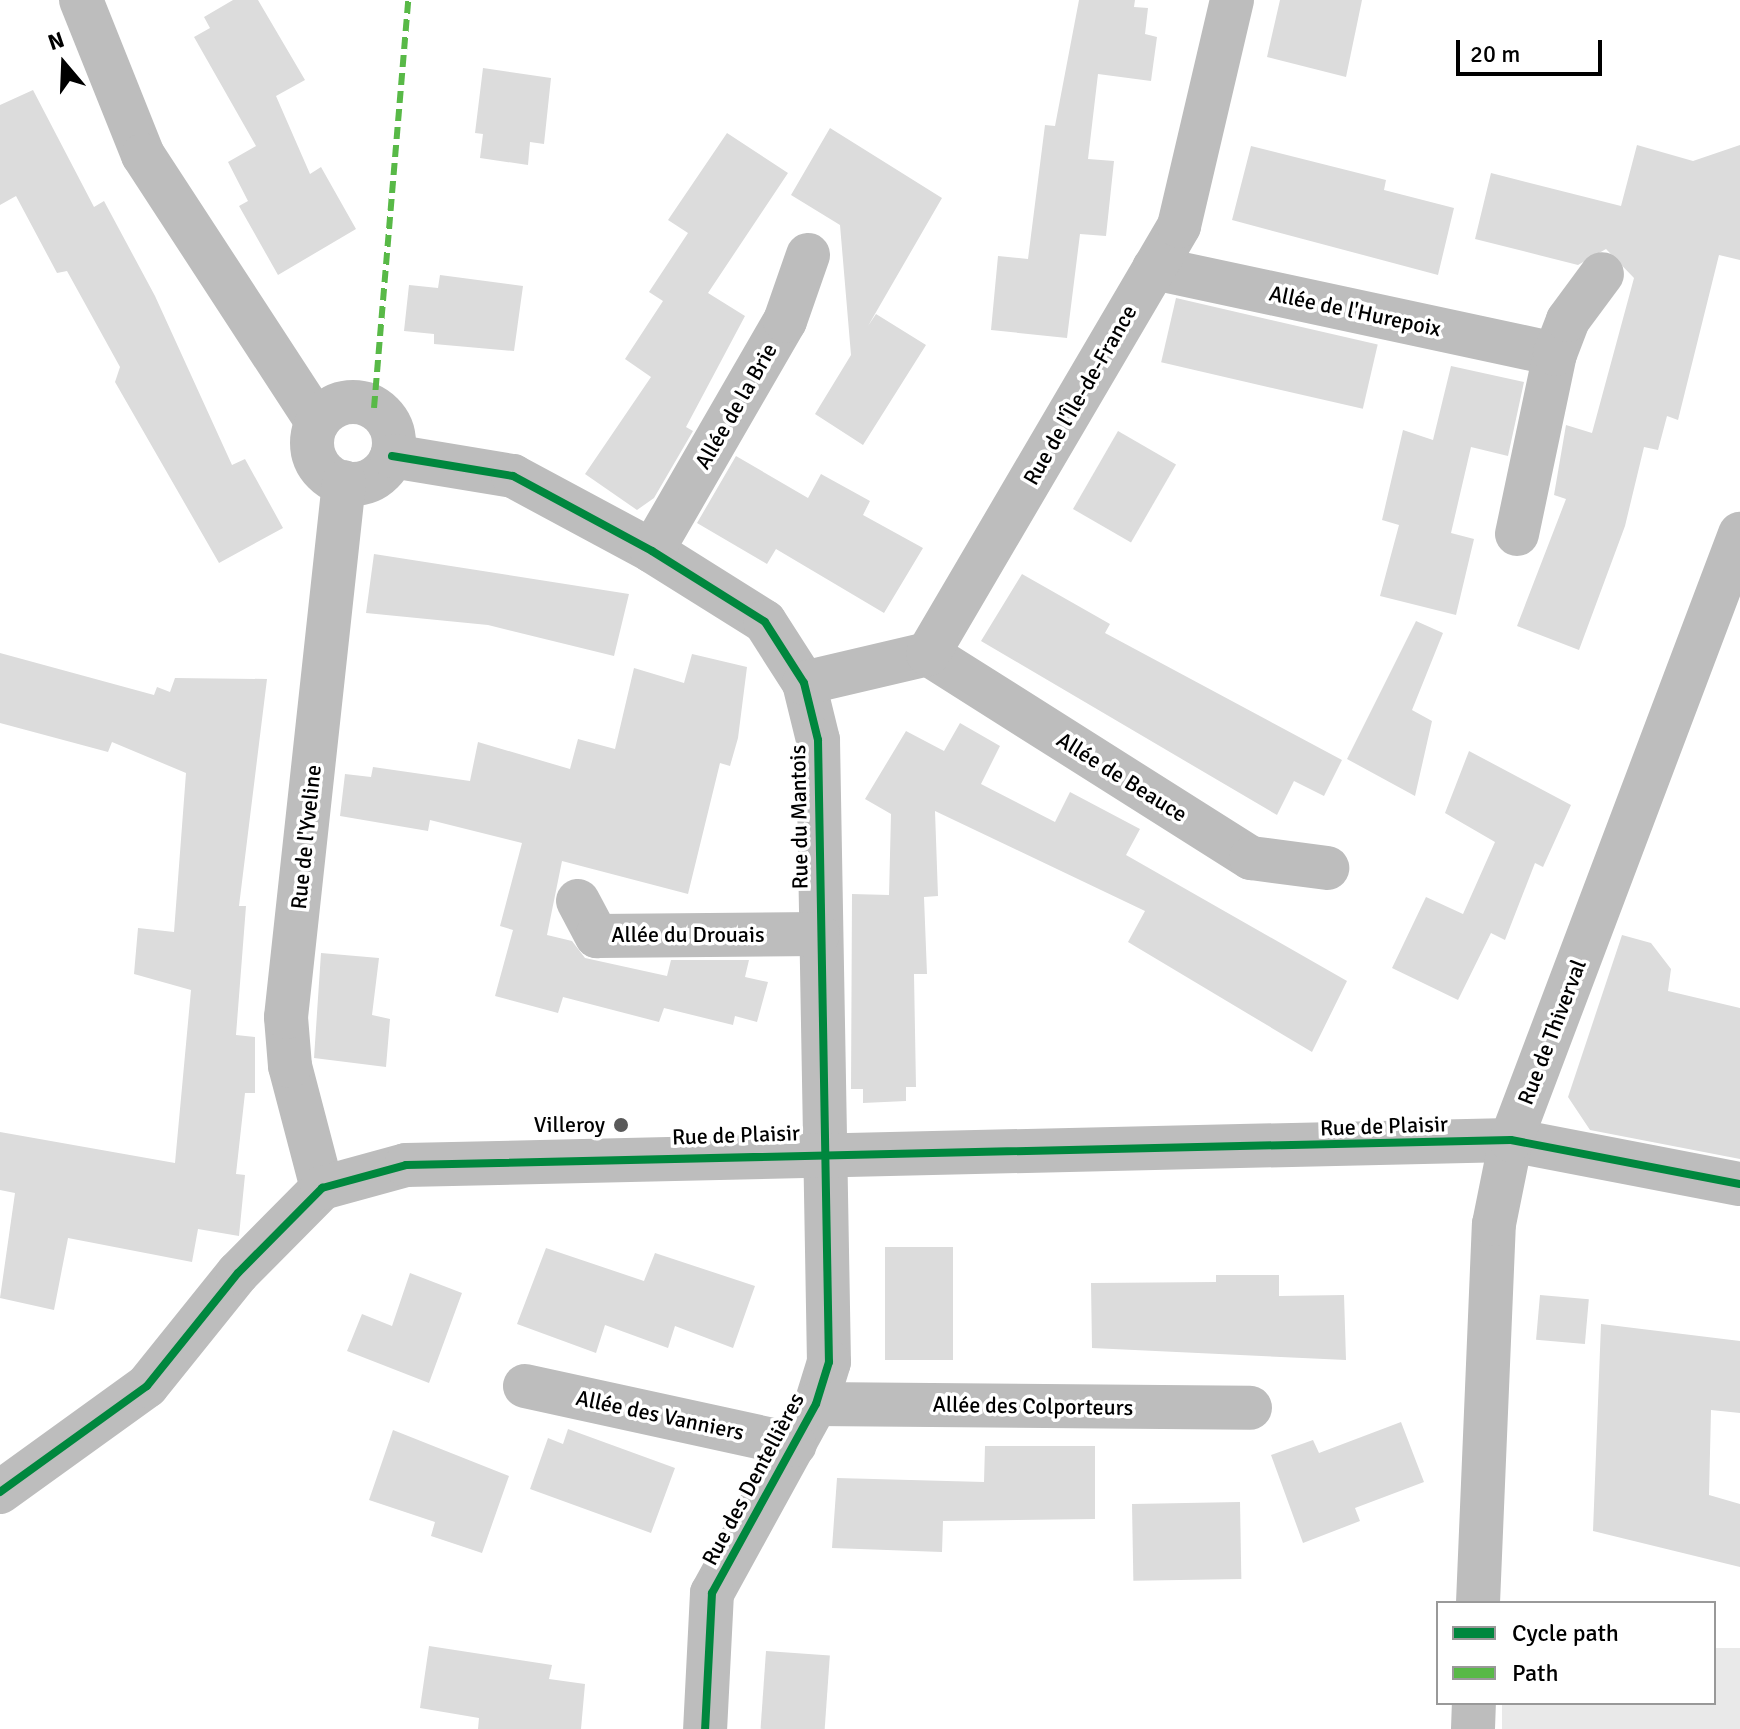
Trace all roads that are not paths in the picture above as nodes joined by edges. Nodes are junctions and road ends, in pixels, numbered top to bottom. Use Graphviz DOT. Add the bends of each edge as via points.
graph roads {
  1 [pos="81,0"];
  2 [pos="1232,0"];
  3 [pos="808,255"];
  4 [pos="1154,268"];
  5 [pos="1602,274"];
  6 [pos="1555,354"];
  7 [pos="317,422"];
  8 [pos="392,456"];
  9 [pos="344,482"];
  10 [pos="1517,534"];
  11 [pos="1740,534"];
  12 [pos="652,551"];
  13 [pos="928,654"];
  14 [pos="804,683"];
  15 [pos="1327,868"];
  16 [pos="578,901"];
  17 [pos="818,934"];
  18 [pos="1511,1140"];
  19 [pos="823,1151"];
  20 [pos="1740,1184"];
  21 [pos="322,1188"];
  22 [pos="525,1386"];
  23 [pos="816,1404"];
  24 [pos="1250,1408"];
  25 [pos="795,1445"];
  26 [pos="0,1492"];
  27 [pos="1478,1601"];
  28 [pos="1474,1705"];
  29 [pos="705,1729"];
  30 [pos="1473,1729"];
  1 -- 7 [label="street" via="143,155"];
  2 -- 4 [label="street, Rue de l'Île-de-France" via="1179,226"];
  3 -- 12 [label="street, Allée de la Brie" via="785,321"];
  4 -- 6 [label="street, Allée de l'Hurepoix"];
  4 -- 13 [label="street, Rue de l'Île-de-France"];
  5 -- 6 [label="street" via="1568,320"];
  6 -- 10 [label="street"];
  7 -- 8 [label="street" via="349,402 374,408 392,429"];
  7 -- 9 [label="street" via="317,463"];
  8 -- 9 [label="street" via="377,477"];
  8 -- 12 [label="street, Rue du Mantois" via="513,476"];
  9 -- 21 [label="street, Rue de l'Yveline" via="286,1017 290,1066"];
  11 -- 18 [label="street, Rue de Thiverval"];
  12 -- 14 [label="street, Rue du Mantois" via="765,622"];
  13 -- 14 [label="street"];
  13 -- 15 [label="street, Allée de Beauce" via="1251,858"];
  14 -- 17 [label="street, Rue du Mantois" via="818,740"];
  16 -- 17 [label="street, Allée du Drouais" via="597,936"];
  17 -- 19 [label="street, Rue du Mantois"];
  18 -- 19 [label="street, Rue de Plaisir"];
  18 -- 20 [label="street, Rue de Plaisir"];
  18 -- 27 [label="street, Rue de Thiverval" via="1494,1224"];
  19 -- 21 [label="street, Rue de Plaisir" via="406,1165"];
  19 -- 23 [label="street, Rue des Dentellières" via="829,1362"];
  21 -- 26 [label="street" via="238,1273 147,1386"];
  22 -- 25 [label="street, Allée des Vanniers"];
  23 -- 24 [label="street, Allée des Colporteurs"];
  23 -- 25 [label="street, Rue des Dentellières"];
  25 -- 29 [label="street, Rue des Dentellières" via="712,1593"];
  28 -- 30 [label="street"];
}
